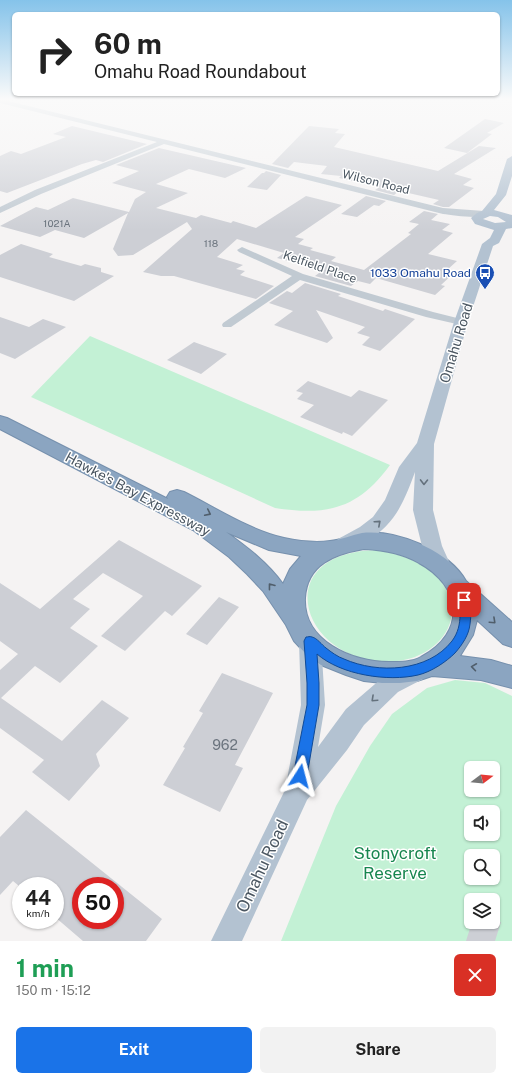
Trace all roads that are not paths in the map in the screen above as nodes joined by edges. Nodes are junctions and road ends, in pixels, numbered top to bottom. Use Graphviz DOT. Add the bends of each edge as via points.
graph roads {
  1 [pos="163,142"];
  2 [pos="512,159"];
  3 [pos="501,195"];
  4 [pos="0,210"];
  5 [pos="482,218"];
  6 [pos="509,222"];
  7 [pos="488,244"];
  8 [pos="242,250"];
  9 [pos="299,276"];
  10 [pos="461,322"];
  11 [pos="227,325"];
  12 [pos="0,412"];
  13 [pos="0,422"];
  14 [pos="425,444"];
  15 [pos="337,547"];
  16 [pos="448,575"];
  17 [pos="294,618"];
  18 [pos="512,637"];
  19 [pos="310,641"];
  20 [pos="423,668"];
  21 [pos="512,677"];
  22 [pos="298,791"];
  23 [pos="226,941"];
  1 -- 4 [label="street"];
  1 -- 5 [label="street, Wilson Road" via="443,211"];
  2 -- 3 [label="main road"];
  3 -- 5 [label="main road" via="495,199"];
  3 -- 6 [label="main road" via="505,200"];
  5 -- 6 [label="main road" via="486,225"];
  5 -- 7 [label="main road"];
  6 -- 7 [label="main road, Omahu Road" via="495,240"];
  7 -- 10 [label="main road, Omahu Road"];
  8 -- 9 [label="street, Kelfield Place"];
  9 -- 10 [label="street, Kelfield Place"];
  9 -- 11 [label="street"];
  10 -- 14 [label="main road, Omahu Road"];
  12 -- 15 [label="highway, Hawke's Bay Expressway, one-way" via="262,538 290,547"];
  17 -- 13 [label="highway, Hawke's Bay Expressway, one-way" via="271,585 255,568 237,551 201,525"];
  15 -- 14 [label="main road, Omahu Road, one-way" via="367,532 380,522 394,502 408,467"];
  14 -- 16 [label="main road, Omahu Road, one-way" via="423,510 432,546"];
  15 -- 16 [label="highway, Hawke's Bay Expressway" via="378,541 393,543 429,558"];
  15 -- 17 [label="highway" via="306,564 299,574 292,593"];
  16 -- 18 [label="highway, one-way"];
  16 -- 20 [label="highway" via="464,600 464,630 456,644 444,656"];
  17 -- 19 [label="highway, Hawke's Bay Expressway"];
  19 -- 20 [label="highway, Hawke's Bay Expressway" via="340,663 360,670 379,673"];
  19 -- 22 [label="main road, Omahu Road" via="313,705"];
  21 -- 20 [label="highway, one-way" via="465,666"];
  20 -- 22 [label="main road, Omahu Road, one-way" via="390,685 373,699 355,717"];
  22 -- 23 [label="main road, Omahu Road"];
}
